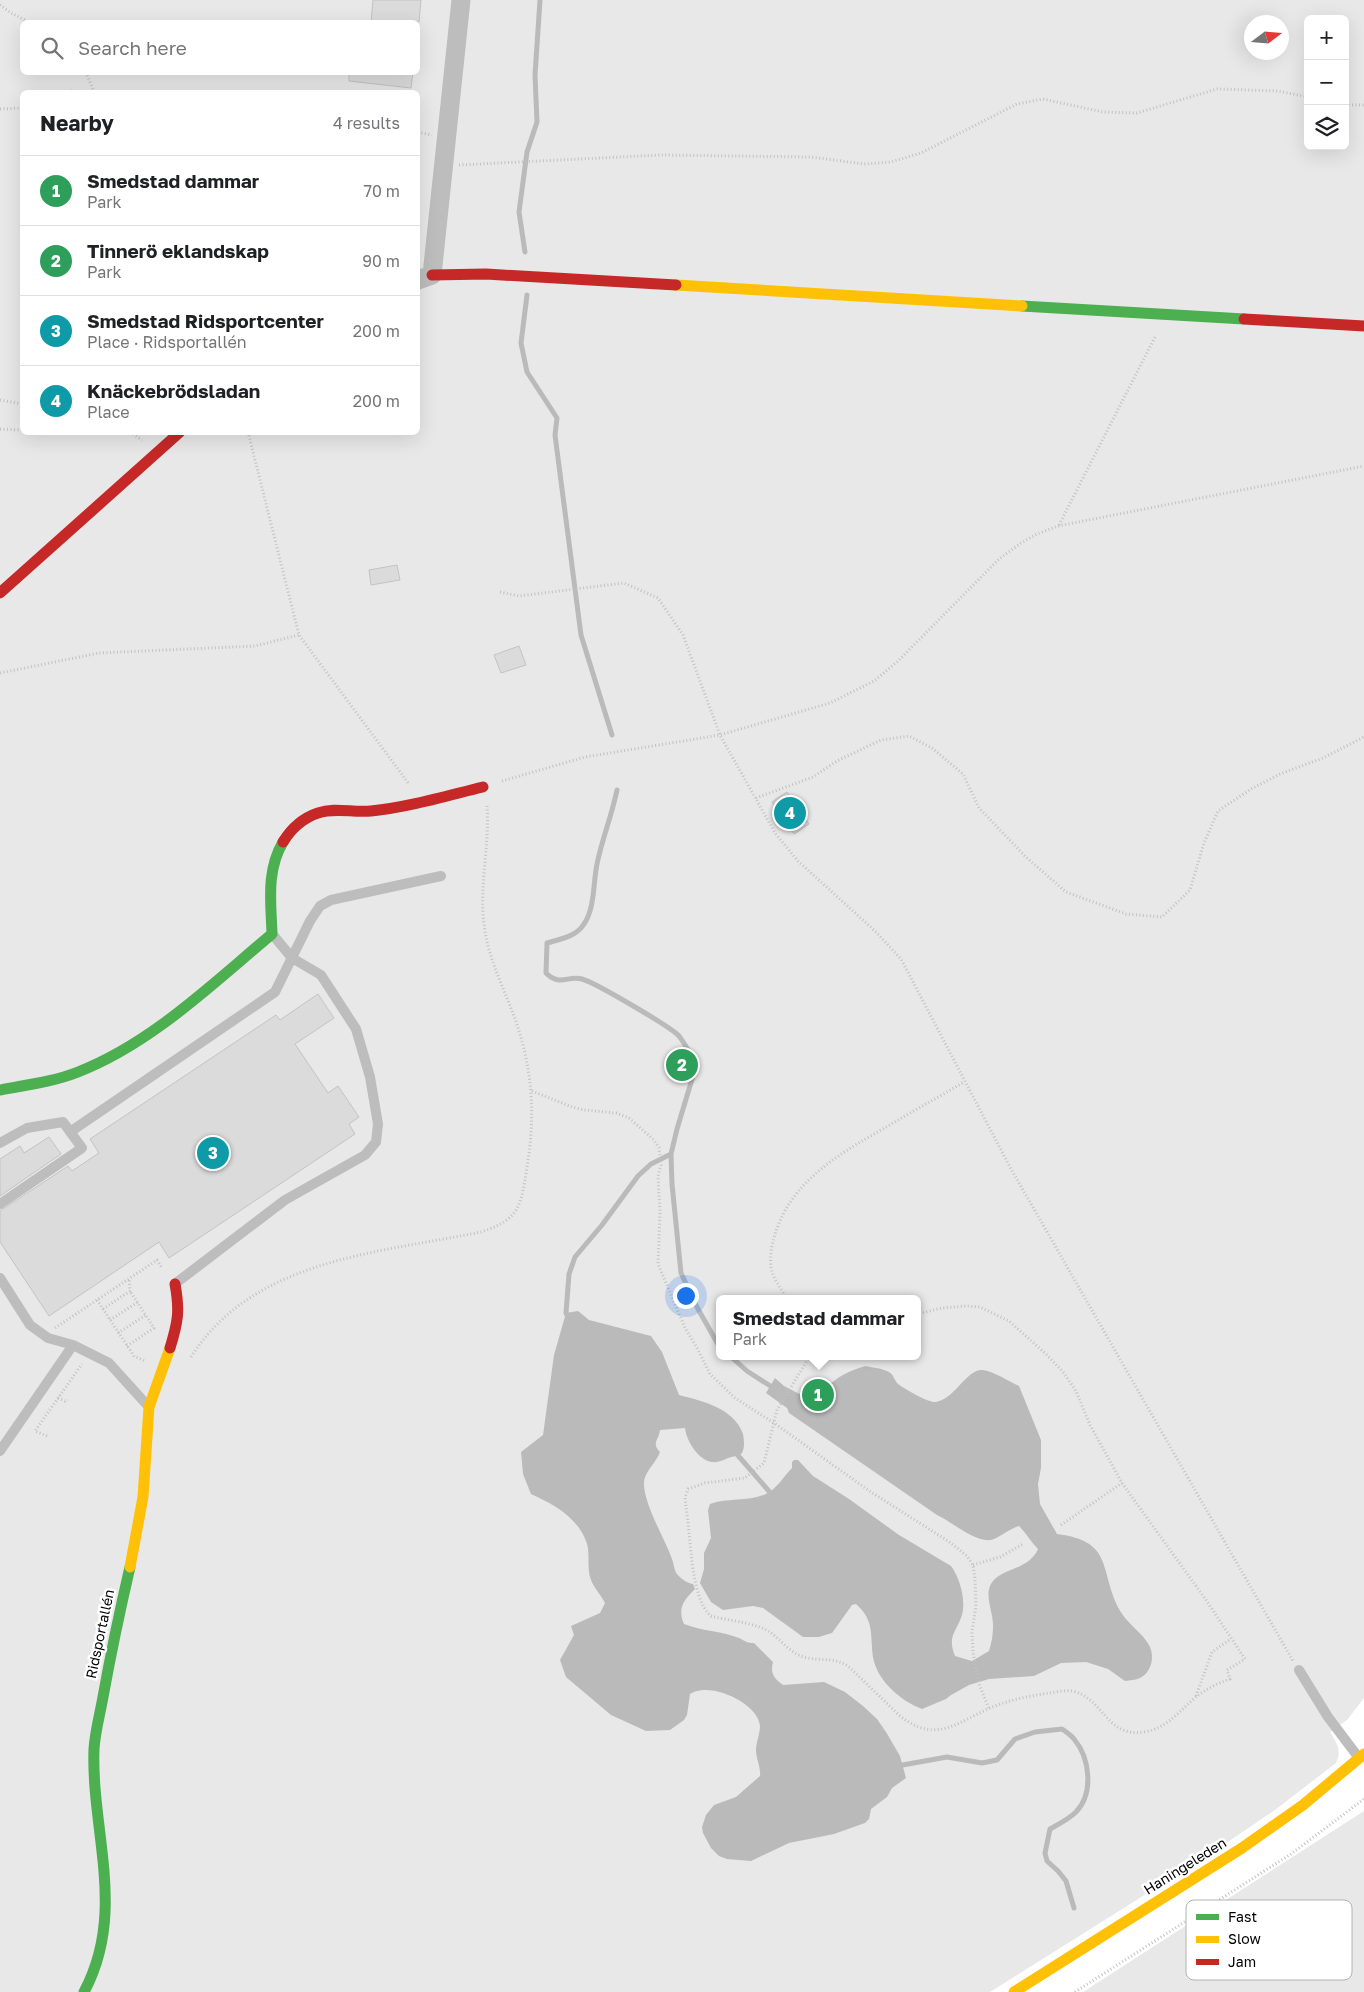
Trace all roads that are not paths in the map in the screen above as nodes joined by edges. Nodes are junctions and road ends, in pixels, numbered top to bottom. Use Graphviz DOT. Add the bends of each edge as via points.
graph roads {
  1 [pos="461,0"];
  2 [pos="425,278"];
  3 [pos="1364,326"];
  4 [pos="177,435"];
  5 [pos="0,593"];
  6 [pos="483,787"];
  7 [pos="442,876"];
  8 [pos="272,934"];
  9 [pos="292,958"];
  10 [pos="0,1090"];
  11 [pos="70,1132"];
  12 [pos="0,1143"];
  13 [pos="0,1204"];
  14 [pos="0,1278"];
  15 [pos="174,1284"];
  16 [pos="73,1345"];
  17 [pos="149,1407"];
  18 [pos="0,1451"];
  19 [pos="1299,1670"];
  20 [pos="1362,1756"];
  21 [pos="84,1992"];
  22 [pos="1014,1992"];
  1 -- 2 [label="street" via="444,165"];
  2 -- 3 [label="street" via="495,274"];
  4 -- 5 [label="street"];
  6 -- 8 [label="street" via="366,812 327,811 309,816 280,846 272,867"];
  7 -- 9 [label="lane" via="331,900 320,906"];
  8 -- 9 [label="lane"];
  8 -- 10 [label="street" via="159,1026 118,1053 76,1072"];
  9 -- 11 [label="lane" via="275,992"];
  9 -- 15 [label="lane" via="321,975 356,1029 370,1076 378,1124 376,1142 365,1154 285,1200"];
  11 -- 12 [label="lane" via="63,1122 27,1128"];
  11 -- 13 [label="lane" via="82,1148"];
  14 -- 16 [label="lane" via="30,1325 48,1338"];
  15 -- 17 [label="street, Ridsportallén" via="179,1305 177,1325"];
  16 -- 17 [label="lane" via="109,1363"];
  16 -- 18 [label="lane"];
  17 -- 21 [label="street, Ridsportallén" via="138,1531 113,1641 94,1747 94,1782 104,1858 105,1918 101,1946"];
  19 -- 20 [label="lane" via="1328,1717"];
  20 -- 22 [label="street, Haningeleden" via="1242,1848"];
}
